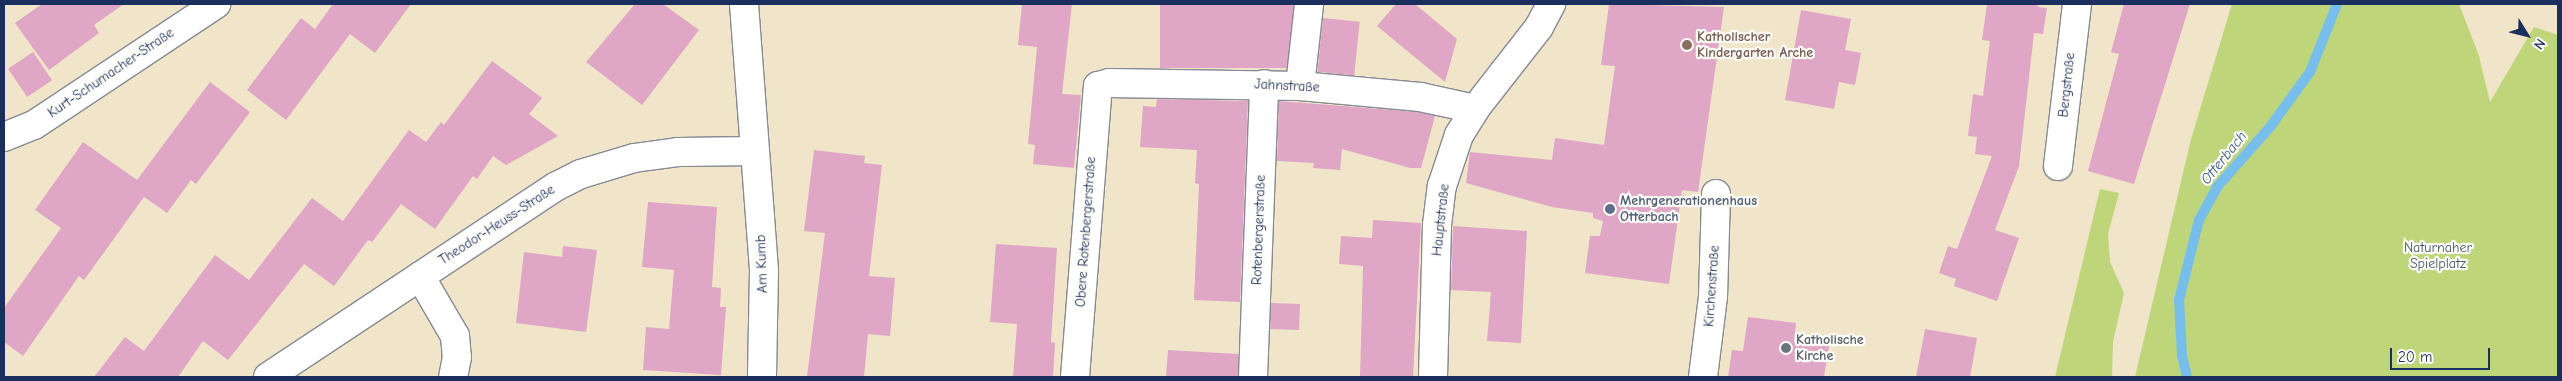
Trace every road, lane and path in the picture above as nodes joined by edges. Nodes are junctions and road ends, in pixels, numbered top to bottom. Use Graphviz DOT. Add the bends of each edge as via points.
graph roads {
  1 [pos="216,4"];
  2 [pos="744,4"];
  3 [pos="1309,4"];
  4 [pos="1551,4"];
  5 [pos="2077,4"];
  6 [pos="1264,84"];
  7 [pos="1098,86"];
  8 [pos="1300,86"];
  9 [pos="1475,109"];
  10 [pos="4,137"];
  11 [pos="754,151"];
  12 [pos="2058,166"];
  13 [pos="1716,194"];
  14 [pos="420,276"];
  15 [pos="268,377"];
  16 [pos="453,377"];
  17 [pos="762,377"];
  18 [pos="1075,377"];
  19 [pos="1253,377"];
  20 [pos="1433,377"];
  21 [pos="1703,377"];
  1 -- 10 [label="street, Kurt-Schumacher-Straße" via="34,125"];
  2 -- 11 [label="street"];
  3 -- 8 [label="street"];
  4 -- 9 [label="street, Hauptstraße" via="1539,27"];
  5 -- 12 [label="street, Bergstraße"];
  6 -- 7 [label="street, Jahnstraße" via="1109,83"];
  6 -- 8 [label="street, Jahnstraße"];
  6 -- 19 [label="street, Rotenbergerstraße"];
  7 -- 18 [label="street, Obere Rotenbergerstraße"];
  8 -- 9 [label="street, Jahnstraße" via="1420,97"];
  9 -- 20 [label="street, Hauptstraße" via="1459,134 1442,186 1437,225"];
  11 -- 14 [label="street, Theodor-Heuss-Straße" via="678,152 601,166 556,186"];
  11 -- 17 [label="street, Am Kumb" via="764,271"];
  13 -- 21 [label="street, Kirchenstraße" via="1713,296"];
  14 -- 15 [label="street, Theodor-Heuss-Straße"];
  14 -- 16 [label="street" via="455,336 457,356"];
}
